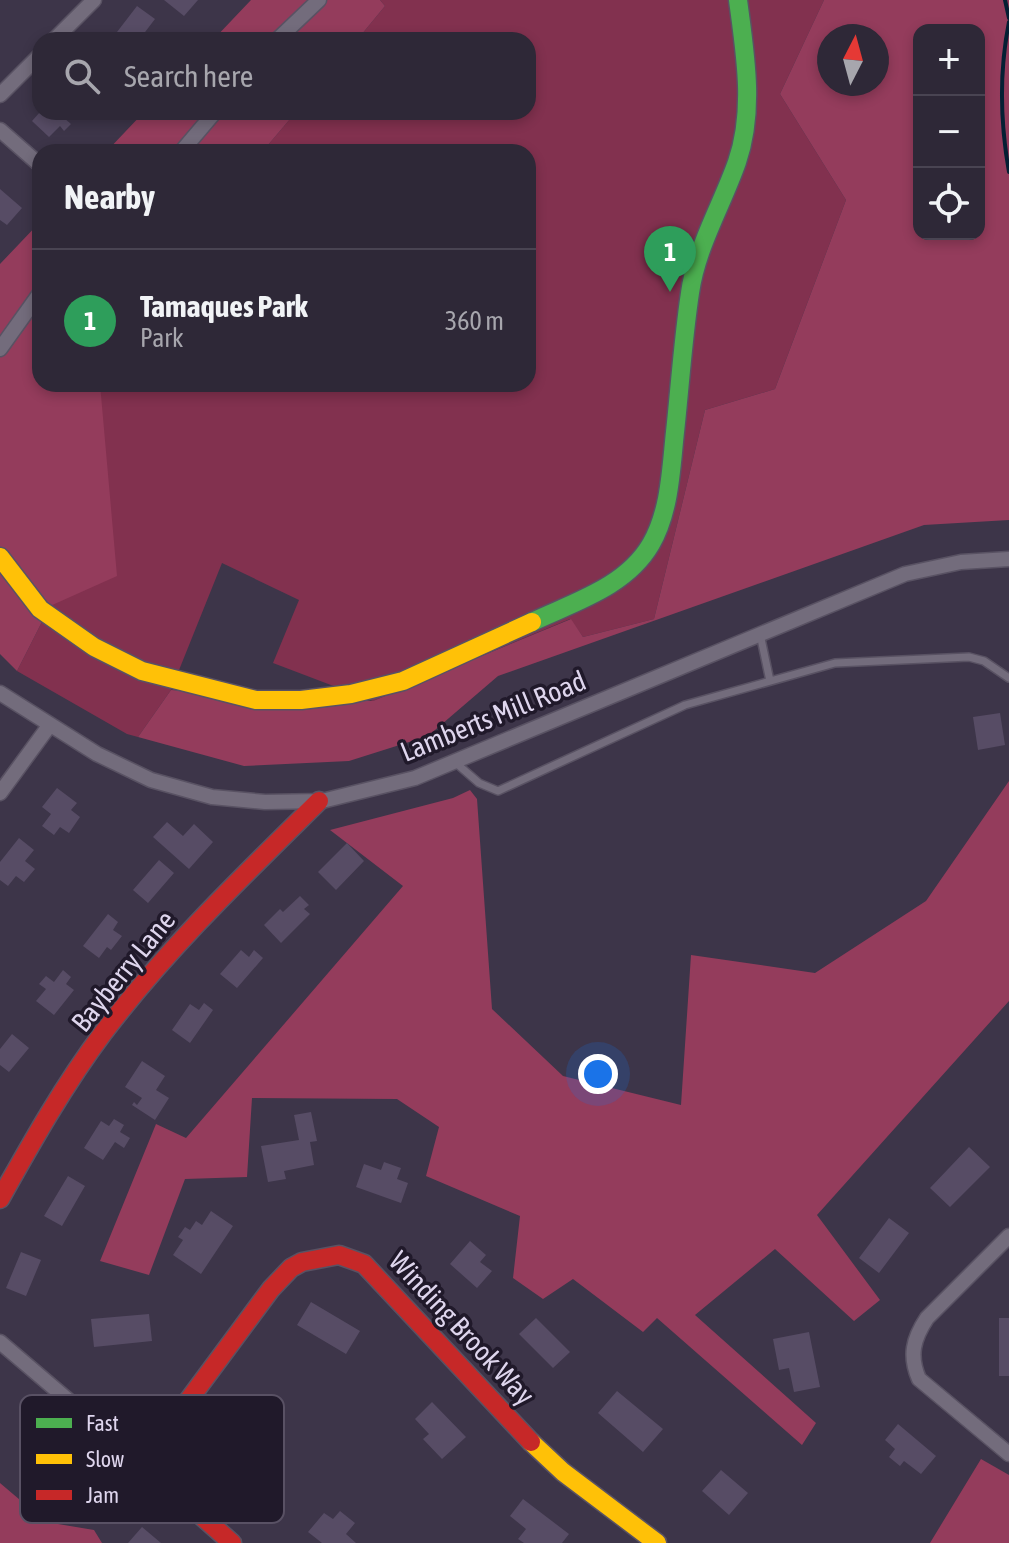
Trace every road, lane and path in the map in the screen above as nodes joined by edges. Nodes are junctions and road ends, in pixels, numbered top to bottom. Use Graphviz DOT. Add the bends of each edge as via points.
graph roads {
  1 [pos="94,0"];
  2 [pos="319,0"];
  3 [pos="738,0"];
  4 [pos="62,32"];
  5 [pos="285,32"];
  6 [pos="32,63"];
  7 [pos="0,95"];
  8 [pos="208,120"];
  9 [pos="0,130"];
  10 [pos="188,144"];
  11 [pos="32,158"];
  12 [pos="32,304"];
  13 [pos="0,349"];
  14 [pos="0,557"];
  15 [pos="1009,559"];
  16 [pos="760,634"];
  17 [pos="1009,678"];
  18 [pos="770,681"];
  19 [pos="0,693"];
  20 [pos="49,726"];
  21 [pos="455,761"];
  22 [pos="0,793"];
  23 [pos="319,801"];
  24 [pos="0,1199"];
  25 [pos="1009,1236"];
  26 [pos="0,1342"];
  27 [pos="62,1395"];
  28 [pos="192,1395"];
  29 [pos="1009,1454"];
  30 [pos="210,1523"];
  31 [pos="232,1543"];
  32 [pos="657,1543"];
  1 -- 4 [label="street"];
  2 -- 5 [label="street"];
  3 -- 14 [label="street" via="748,73 738,159 690,289 662,521 650,546 620,580 403,681 351,694 256,700 142,671 94,647 40,609"];
  6 -- 7 [label="street"];
  8 -- 10 [label="street"];
  9 -- 11 [label="street"];
  12 -- 13 [label="street"];
  15 -- 16 [label="street, Lamberts Mill Road" via="905,574"];
  16 -- 18 [label="lane"];
  16 -- 21 [label="street, Lamberts Mill Road"];
  17 -- 18 [label="lane" via="984,661 949,656 835,663"];
  18 -- 21 [label="lane" via="685,705 498,791 479,783"];
  19 -- 20 [label="street, Lamberts Mill Road"];
  20 -- 22 [label="street"];
  20 -- 23 [label="street, Lamberts Mill Road" via="151,780 197,793 265,802"];
  21 -- 23 [label="street, Lamberts Mill Road" via="415,778"];
  23 -- 24 [label="street, Bayberry Lane" via="230,888 116,1017 45,1119"];
  25 -- 29 [label="street" via="927,1318 912,1351 919,1379"];
  26 -- 27 [label="street"];
  28 -- 32 [label="street, Winding Brook Way" via="291,1268 339,1255 372,1271 515,1428 563,1472"];
  30 -- 31 [label="street"];
}
